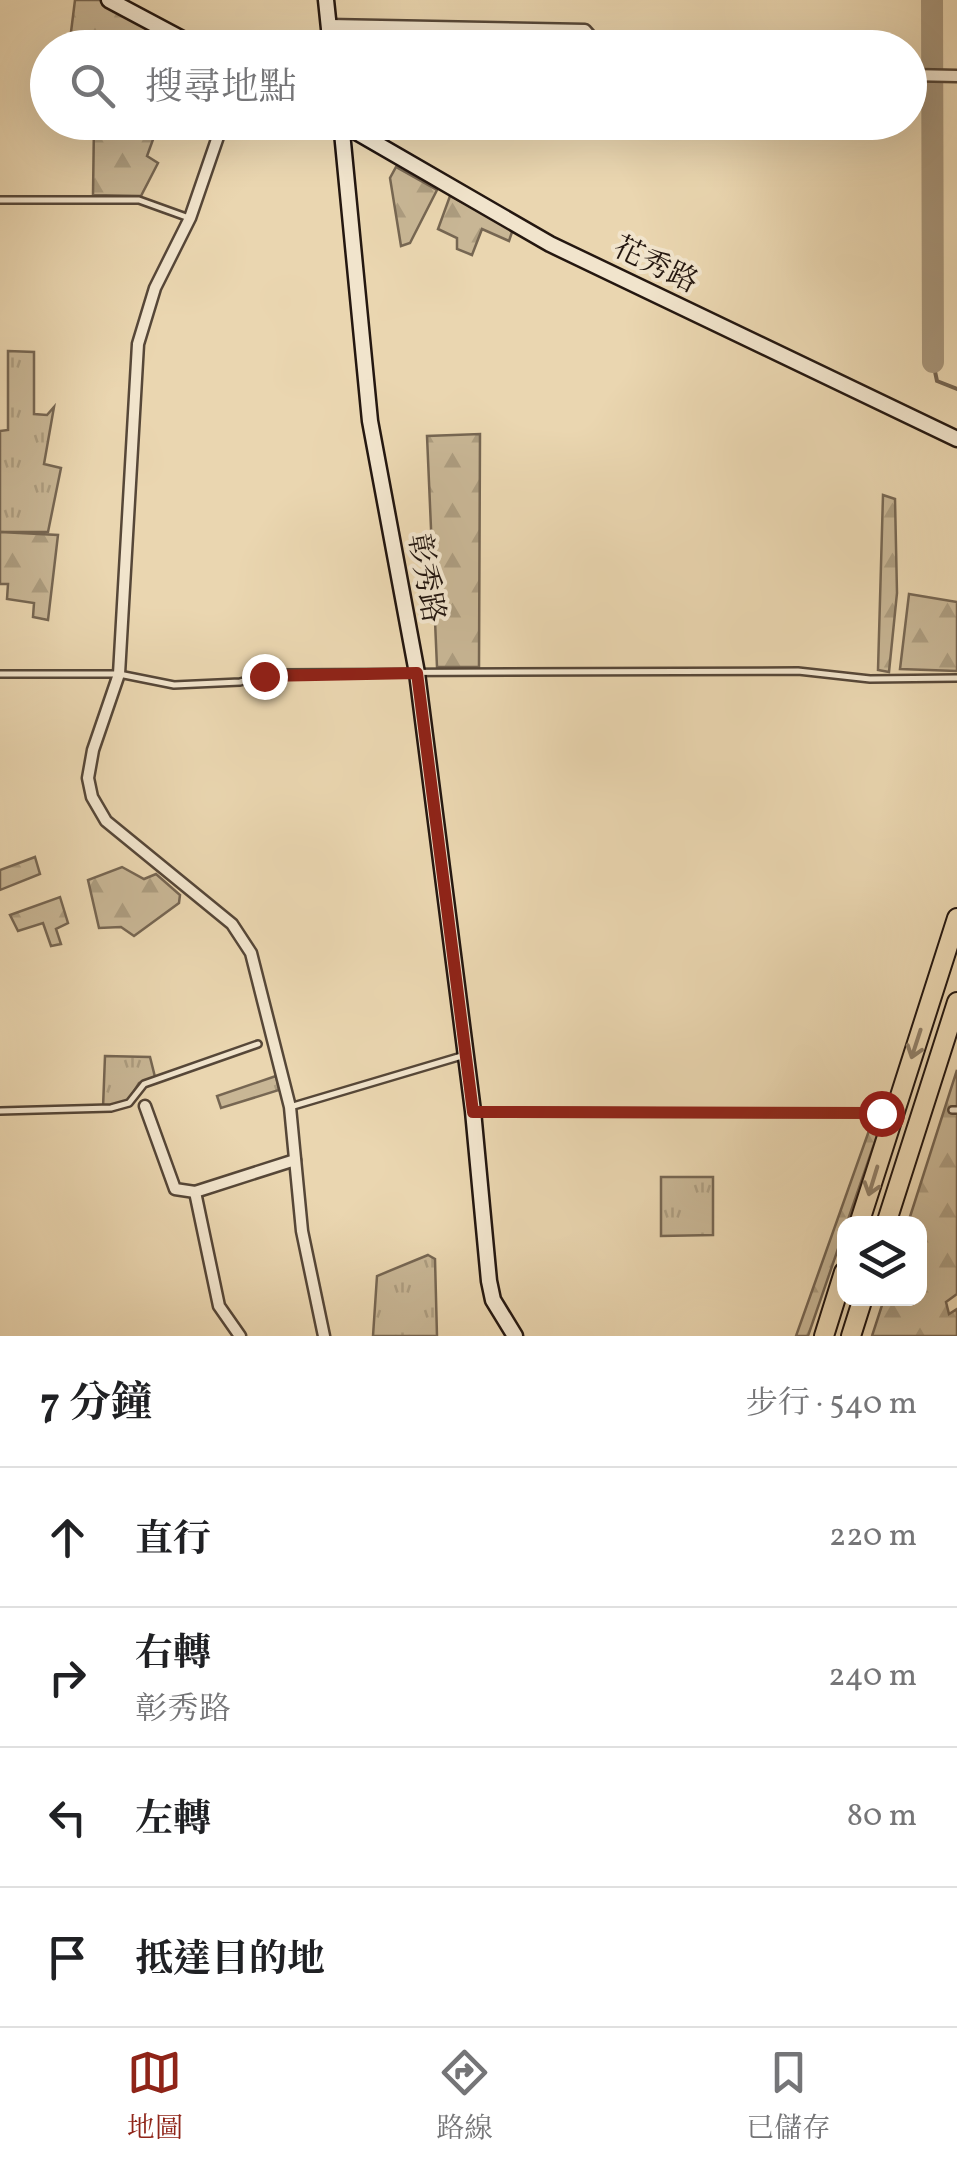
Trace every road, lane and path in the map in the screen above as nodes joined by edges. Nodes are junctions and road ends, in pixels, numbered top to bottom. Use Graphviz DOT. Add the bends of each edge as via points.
graph roads {
  1 [pos="109,0"];
  2 [pos="326,0"];
  3 [pos="329,25"];
  4 [pos="165,30"];
  5 [pos="330,30"];
  6 [pos="585,30"];
  7 [pos="927,75"];
  8 [pos="957,76"];
  9 [pos="217,140"];
  10 [pos="342,140"];
  11 [pos="370,140"];
  12 [pos="0,200"];
  13 [pos="190,218"];
  14 [pos="957,439"];
  15 [pos="417,673"];
  16 [pos="0,674"];
  17 [pos="119,674"];
  18 [pos="957,678"];
  19 [pos="957,918"];
  20 [pos="957,1002"];
  21 [pos="258,1044"];
  22 [pos="465,1054"];
  23 [pos="145,1106"];
  24 [pos="290,1107"];
  25 [pos="0,1111"];
  26 [pos="473,1112"];
  27 [pos="881,1113"];
  28 [pos="295,1160"];
  29 [pos="195,1192"];
  30 [pos="863,1216"];
  31 [pos="889,1216"];
  32 [pos="837,1294"];
  33 [pos="860,1306"];
  34 [pos="240,1336"];
  35 [pos="324,1336"];
  36 [pos="514,1336"];
  37 [pos="824,1336"];
  38 [pos="851,1336"];
  1 -- 4 [label="street"];
  2 -- 3 [label="street"];
  3 -- 5 [label="street"];
  3 -- 6 [label="street"];
  7 -- 8 [label="street"];
  9 -- 13 [label="street"];
  10 -- 15 [label="street, 彰秀路" via="370,421"];
  11 -- 14 [label="street, 花秀路" via="550,244"];
  12 -- 13 [label="lane" via="139,200"];
  13 -- 17 [label="street" via="154,288 135,362"];
  15 -- 17 [label="lane" via="274,673 189,684"];
  15 -- 18 [label="lane" via="798,671"];
  15 -- 22 [label="street, 彰秀路"];
  16 -- 17 [label="lane"];
  17 -- 24 [label="street" via="90,760 92,796 112,828 240,934 255,963"];
  19 -- 30 [label="highway, one-way"];
  20 -- 31 [label="highway"];
  21 -- 25 [label="lane" via="144,1084 128,1102 111,1108"];
  22 -- 24 [label="lane"];
  22 -- 26 [label="street, 彰秀路"];
  23 -- 29 [label="street" via="174,1189"];
  24 -- 28 [label="street"];
  26 -- 27 [label="lane"];
  26 -- 36 [label="street, 彰秀路" via="488,1282"];
  28 -- 29 [label="street"];
  28 -- 35 [label="street"];
  29 -- 34 [label="street" via="220,1306"];
  32 -- 37 [label="highway"];
  33 -- 38 [label="highway"];
}
